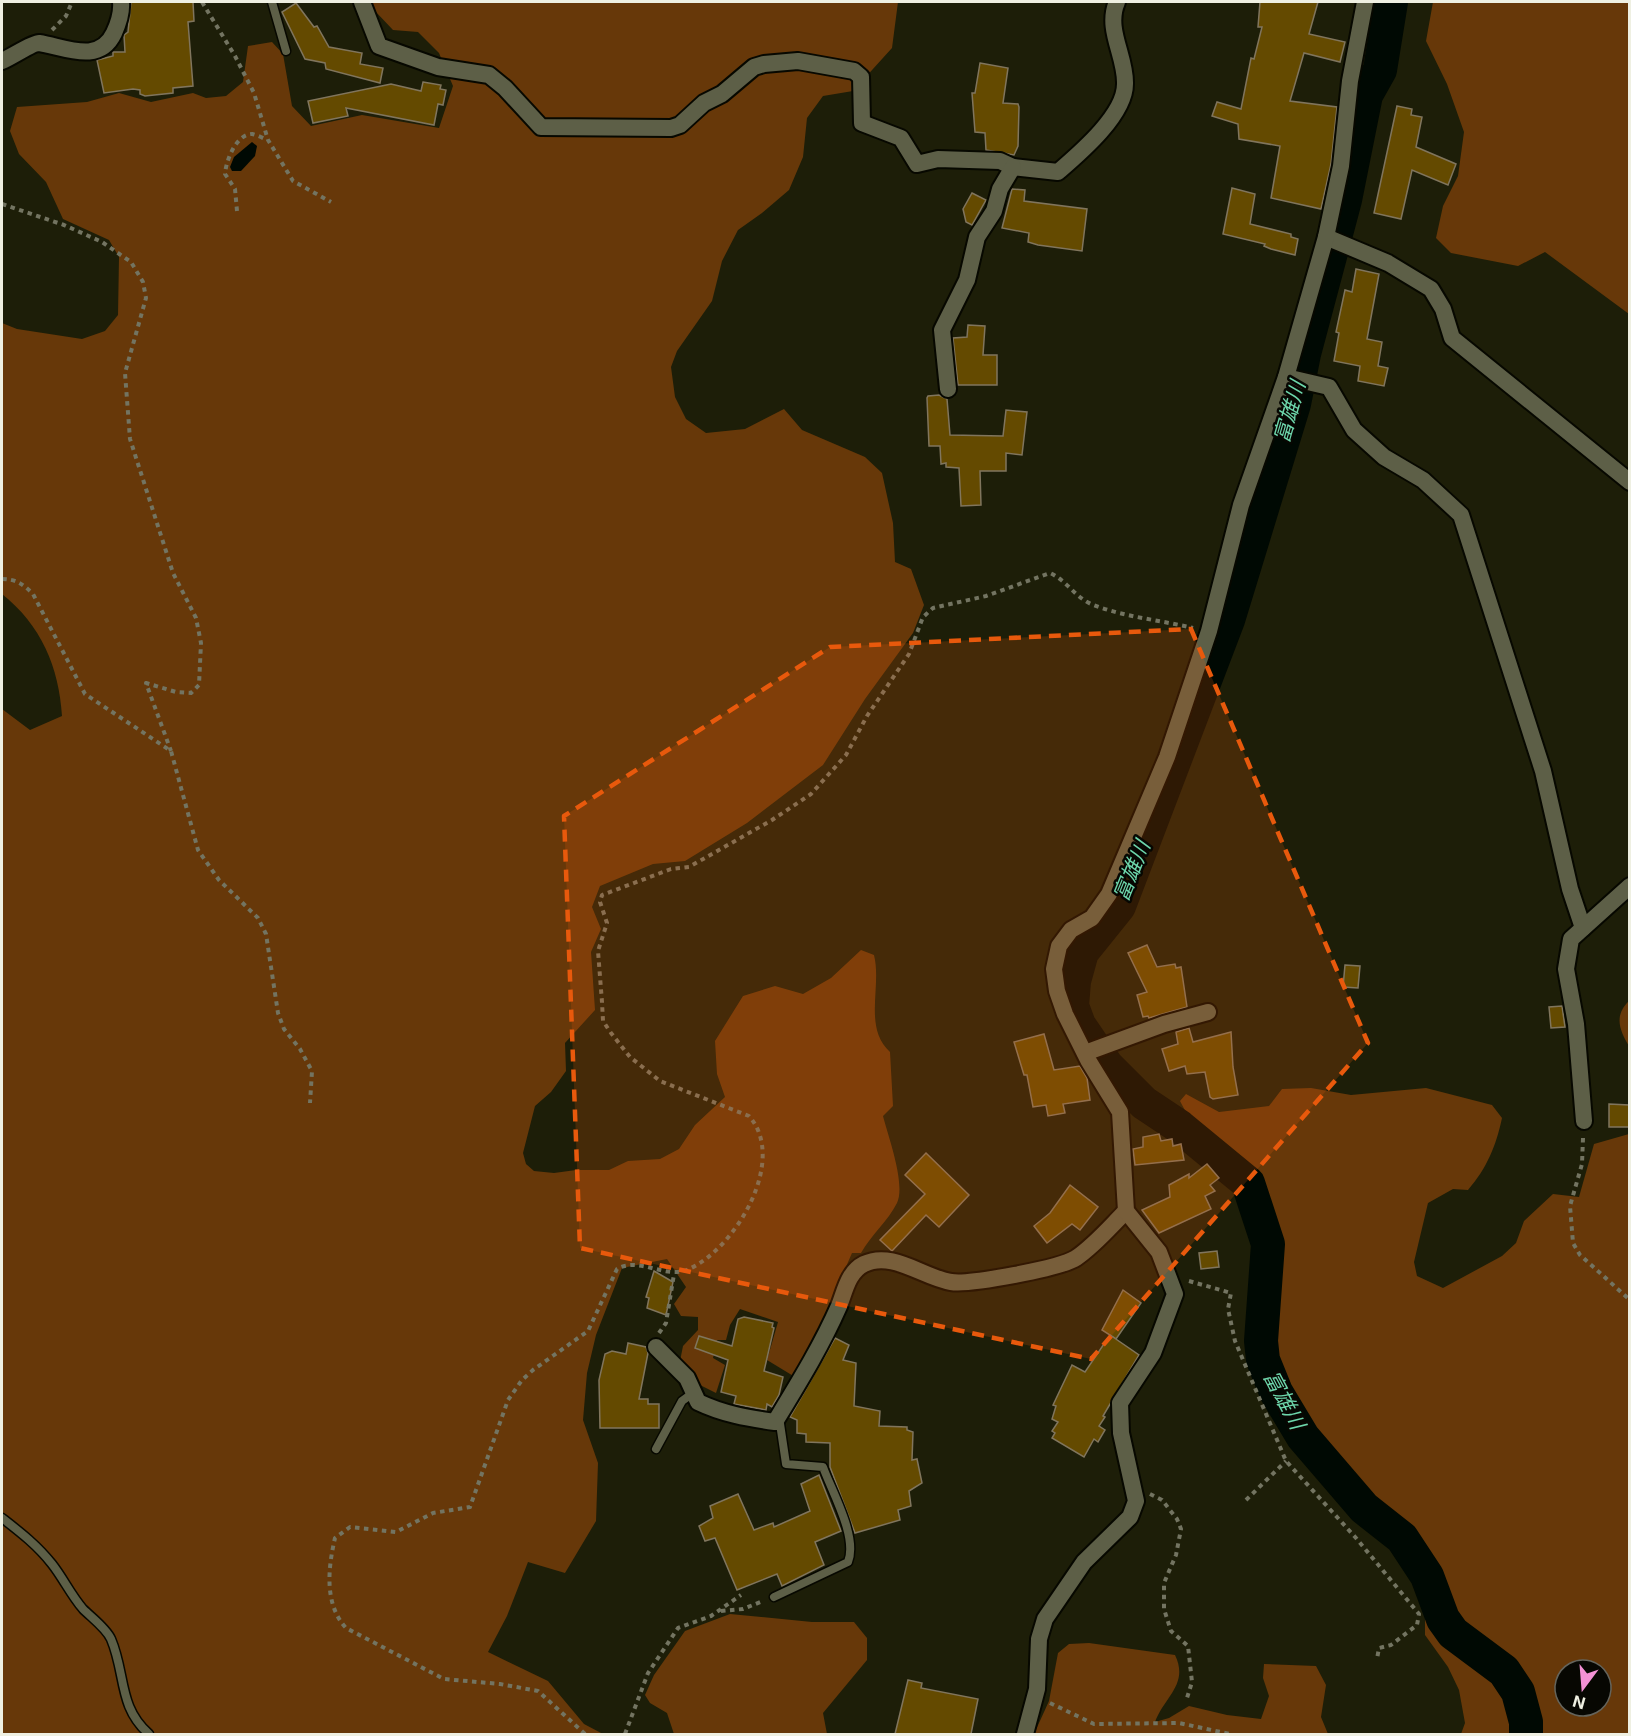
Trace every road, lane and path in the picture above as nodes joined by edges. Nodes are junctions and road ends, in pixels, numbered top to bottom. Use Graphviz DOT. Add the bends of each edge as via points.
graph roads {
  1 [pos="72,2"];
  2 [pos="121,2"];
  3 [pos="202,2"];
  4 [pos="272,2"];
  5 [pos="362,2"];
  6 [pos="1117,2"];
  7 [pos="1365,2"];
  8 [pos="38,43"];
  9 [pos="286,51"];
  10 [pos="2,61"];
  11 [pos="268,140"];
  12 [pos="1012,167"];
  13 [pos="331,202"];
  14 [pos="2,204"];
  15 [pos="237,211"];
  16 [pos="1326,237"];
  17 [pos="1290,378"];
  18 [pos="948,389"];
  19 [pos="1629,482"];
  20 [pos="2,579"];
  21 [pos="1209,631"];
  22 [pos="171,751"];
  23 [pos="1629,886"];
  24 [pos="1583,928"];
  25 [pos="1208,1012"];
  26 [pos="1085,1053"];
  27 [pos="310,1103"];
  28 [pos="1584,1121"];
  29 [pos="1126,1210"];
  30 [pos="674,1274"];
  31 [pos="1170,1278"];
  32 [pos="1629,1300"];
  33 [pos="656,1347"];
  34 [pos="693,1393"];
  35 [pos="779,1416"];
  36 [pos="656,1449"];
  37 [pos="1286,1461"];
  38 [pos="1135,1496"];
  39 [pos="1246,1500"];
  40 [pos="2,1518"];
  41 [pos="741,1595"];
  42 [pos="774,1597"];
  43 [pos="718,1611"];
  44 [pos="1377,1659"];
  45 [pos="1035,1697"];
  46 [pos="1187,1698"];
  47 [pos="149,1734"];
  48 [pos="585,1734"];
  49 [pos="625,1734"];
  50 [pos="1025,1734"];
  51 [pos="1230,1734"];
  1 -- 8 [label="path" via="66,16"];
  2 -- 8 [label="street" via="116,29 99,49 84,52"];
  3 -- 11 [label="path" via="254,93"];
  4 -- 9 [label="lane"];
  5 -- 12 [label="street" via="379,46 438,67 489,75 540,127 671,128 754,67 798,62 854,71 861,77 862,123 901,138 917,164 938,159 1000,161"];
  6 -- 12 [label="street" via="1114,34 1125,84 1121,104 1095,138 1058,172"];
  7 -- 16 [label="street" via="1350,81 1341,166"];
  8 -- 10 [label="street"];
  11 -- 13 [label="path" via="293,182"];
  11 -- 15 [label="path" via="253,134 245,136 226,162 225,174 235,189"];
  12 -- 18 [label="street" via="994,211 977,237 967,280 942,330"];
  14 -- 22 [label="path" via="102,242 131,262 143,282 146,298 125,373 130,439 173,573 196,618 201,643 199,685 191,693 146,683"];
  16 -- 17 [label="street"];
  16 -- 19 [label="street" via="1388,263 1431,289 1443,309 1452,338"];
  17 -- 21 [label="street" via="1241,505"];
  17 -- 24 [label="street" via="1329,387 1354,430 1384,457 1423,480 1461,515 1543,771"];
  20 -- 22 [label="path" via="23,584 33,594 85,694"];
  21 -- 26 [label="street" via="1167,757 1109,894 1092,918 1071,930 1059,946 1054,969 1057,991"];
  21 -- 30 [label="path" via="1091,603 1050,573 986,596 933,608 923,617 909,654 846,755 811,794 689,867 671,869 602,895 600,902 607,923 598,951 603,1021 610,1033 630,1057 660,1081 748,1116 758,1126 762,1139 762,1167 742,1221 690,1269"];
  22 -- 27 [label="path" via="198,850 219,880 258,918 266,934 278,1013 312,1071"];
  23 -- 24 [label="street"];
  24 -- 28 [label="street" via="1571,939 1566,969 1576,1024"];
  25 -- 26 [label="street"];
  26 -- 29 [label="street" via="1120,1112"];
  28 -- 32 [label="path" via="1582,1164 1570,1206 1573,1243 1580,1255"];
  29 -- 31 [label="street" via="1159,1252"];
  29 -- 35 [label="street" via="1074,1259 1041,1269 953,1283 898,1263 863,1264 847,1280 816,1355"];
  30 -- 33 [label="path" via="666,1323 657,1336"];
  30 -- 48 [label="path" via="639,1266 617,1269 588,1331 533,1370 508,1400 470,1507 433,1513 396,1532 350,1527 334,1538 328,1566 337,1618 346,1628 444,1679 538,1691"];
  31 -- 37 [label="path" via="1232,1293 1228,1309 1235,1341"];
  31 -- 38 [label="street" via="1175,1294 1153,1353 1120,1403 1121,1433"];
  33 -- 34 [label="street" via="687,1378"];
  34 -- 35 [label="street" via="698,1402 727,1414 775,1422"];
  34 -- 36 [label="lane" via="682,1401"];
  35 -- 42 [label="lane" via="786,1464 823,1467 852,1551 848,1562"];
  37 -- 39 [label="path"];
  37 -- 44 [label="path" via="1419,1614 1412,1629 1391,1645 1379,1648"];
  38 -- 45 [label="street" via="1130,1517 1084,1562 1045,1619 1039,1639"];
  38 -- 46 [label="path" via="1151,1494 1162,1500 1181,1529 1164,1583 1164,1609 1171,1631 1188,1646 1192,1682"];
  40 -- 47 [label="lane" via="30,1539 82,1607 110,1636 135,1722"];
  41 -- 43 [label="path"];
  42 -- 43 [label="path" via="743,1609"];
  43 -- 49 [label="path" via="678,1628 648,1674"];
  45 -- 50 [label="street"];
  45 -- 51 [label="path" via="1094,1724 1179,1724"];
}
